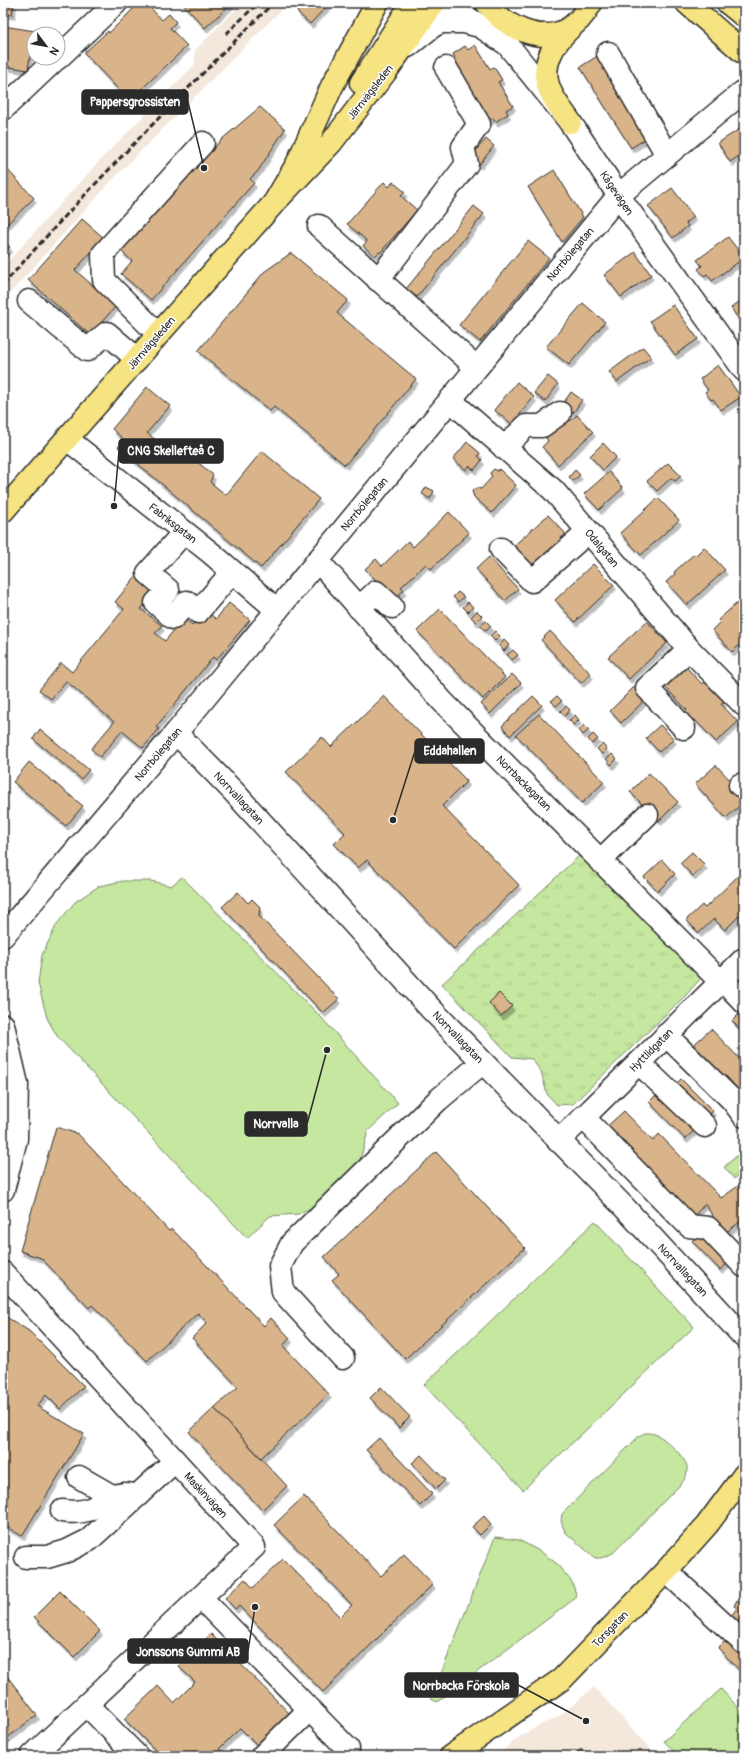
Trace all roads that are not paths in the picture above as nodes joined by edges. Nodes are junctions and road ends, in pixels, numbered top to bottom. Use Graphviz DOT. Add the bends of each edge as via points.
graph roads {
  1 [pos="116,3"];
  2 [pos="377,3"];
  3 [pos="412,3"];
  4 [pos="434,3"];
  5 [pos="448,3"];
  6 [pos="487,3"];
  7 [pos="591,3"];
  8 [pos="687,3"];
  9 [pos="728,3"];
  10 [pos="744,16"];
  11 [pos="579,21"];
  12 [pos="480,26"];
  13 [pos="66,50"];
  14 [pos="400,53"];
  15 [pos="608,53"];
  16 [pos="744,53"];
  17 [pos="49,66"];
  18 [pos="446,68"];
  19 [pos="740,93"];
  20 [pos="3,109"];
  21 [pos="570,122"];
  22 [pos="203,143"];
  23 [pos="667,155"];
  24 [pos="299,176"];
  25 [pos="619,195"];
  26 [pos="274,203"];
  27 [pos="319,226"];
  28 [pos="378,280"];
  29 [pos="29,301"];
  30 [pos="158,334"];
  31 [pos="137,359"];
  32 [pos="476,367"];
  33 [pos="744,370"];
  34 [pos="452,398"];
  35 [pos="560,413"];
  36 [pos="67,439"];
  37 [pos="504,448"];
  38 [pos="3,511"];
  39 [pos="184,532"];
  40 [pos="588,532"];
  41 [pos="501,549"];
  42 [pos="316,562"];
  43 [pos="232,572"];
  44 [pos="392,607"];
  45 [pos="359,608"];
  46 [pos="277,610"];
  47 [pos="689,649"];
  48 [pos="744,705"];
  49 [pos="684,728"];
  50 [pos="175,734"];
  51 [pos="647,815"];
  52 [pos="600,861"];
  53 [pos="3,936"];
  54 [pos="744,959"];
  55 [pos="722,981"];
  56 [pos="744,1002"];
  57 [pos="3,1025"];
  58 [pos="666,1035"];
  59 [pos="482,1063"];
  60 [pos="639,1063"];
  61 [pos="744,1116"];
  62 [pos="583,1117"];
  63 [pos="705,1126"];
  64 [pos="558,1141"];
  65 [pos="3,1190"];
  66 [pos="744,1266"];
  67 [pos="3,1273"];
  68 [pos="744,1336"];
  69 [pos="343,1358"];
  70 [pos="175,1461"];
  71 [pos="744,1475"];
  72 [pos="79,1477"];
  73 [pos="138,1495"];
  74 [pos="112,1496"];
  75 [pos="62,1511"];
  76 [pos="26,1557"];
  77 [pos="666,1571"];
  78 [pos="201,1598"];
  79 [pos="744,1643"];
  80 [pos="87,1705"];
  81 [pos="310,1709"];
  82 [pos="348,1749"];
  83 [pos="32,1756"];
  84 [pos="137,1756"];
  85 [pos="262,1756"];
  86 [pos="451,1756"];
  1 -- 13 [label="street"];
  2 -- 26 [label="main road" via="332,86 297,164"];
  3 -- 24 [label="main road, Järnvägsleden"];
  4 -- 14 [label="main road, Järnvägsleden"];
  5 -- 12 [label="street, Kågevägen"];
  6 -- 11 [label="main road" via="505,21 540,34 560,33"];
  7 -- 11 [label="main road"];
  8 -- 16 [label="main road"];
  9 -- 10 [label="main road"];
  11 -- 21 [label="main road" via="553,47 548,58 549,88"];
  12 -- 14 [label="street, Kågevägen" via="464,22 441,22 422,33"];
  12 -- 21 [label="street, Kågevägen" via="507,44"];
  14 -- 24 [label="main road, Järnvägsleden" via="331,143"];
  15 -- 23 [label="street"];
  17 -- 20 [label="street"];
  18 -- 28 [label="street" via="479,124 463,147 467,164"];
  19 -- 23 [label="street, Norrbölegatan"];
  21 -- 25 [label="street, Kågevägen"];
  22 -- 30 [label="street" via="102,254 104,280"];
  23 -- 25 [label="street, Norrbölegatan"];
  24 -- 26 [label="main road, Järnvägsleden"];
  25 -- 32 [label="street, Norrbölegatan"];
  25 -- 33 [label="street, Kågevägen"];
  26 -- 30 [label="main road, Järnvägsleden"];
  27 -- 28 [label="street"];
  28 -- 32 [label="street"];
  29 -- 31 [label="street" via="87,350 107,333"];
  30 -- 31 [label="main road, Järnvägsleden"];
  31 -- 36 [label="main road, Järnvägsleden"];
  32 -- 34 [label="street, Norrbölegatan"];
  34 -- 37 [label="street, Odalgatan" via="458,407"];
  34 -- 42 [label="street, Norrbölegatan"];
  35 -- 37 [label="street" via="542,426 526,426"];
  36 -- 38 [label="main road, Järnvägsleden"];
  36 -- 39 [label="street, Fabriksgatan"];
  37 -- 40 [label="street, Odalgatan" via="553,490"];
  39 -- 43 [label="street, Fabriksgatan"];
  39 -- 43 [label="street" via="148,573 168,590 156,603 173,618 187,602 198,612"];
  40 -- 41 [label="street" via="532,580"];
  40 -- 47 [label="street, Odalgatan"];
  42 -- 45 [label="street, Norrbackagatan"];
  42 -- 46 [label="street, Norrbölegatan"];
  43 -- 46 [label="street, Fabriksgatan"];
  44 -- 45 [label="street" via="376,592"];
  45 -- 52 [label="street, Norrbackagatan" via="443,702"];
  46 -- 50 [label="street, Norrbölegatan"];
  47 -- 48 [label="street, Odalgatan"];
  47 -- 49 [label="street" via="647,688"];
  50 -- 53 [label="street, Norrbölegatan"];
  50 -- 59 [label="street, Norrvallagatan" via="234,792"];
  51 -- 52 [label="street"];
  52 -- 55 [label="street, Norrbackagatan"];
  54 -- 55 [label="street, Hyttlidgatan"];
  55 -- 56 [label="street, Norrbackagatan"];
  55 -- 58 [label="street, Hyttlidgatan"];
  57 -- 65 [label="street" via="17,1084 16,1139"];
  58 -- 60 [label="street, Hyttlidgatan"];
  58 -- 61 [label="street" via="732,1100"];
  59 -- 64 [label="street, Norrvallagatan"];
  59 -- 69 [label="street" via="438,1100 292,1243 280,1266 283,1292"];
  60 -- 62 [label="street, Hyttlidgatan"];
  60 -- 63 [label="street"];
  62 -- 64 [label="street, Hyttlidgatan"];
  62 -- 66 [label="street" via="688,1226 708,1228"];
  64 -- 68 [label="street, Norrvallagatan" via="624,1206"];
  67 -- 70 [label="street, Maskinvägen"];
  70 -- 73 [label="street"];
  70 -- 78 [label="street, Maskinvägen" via="254,1547"];
  71 -- 77 [label="main road, Torsgatan" via="707,1525"];
  72 -- 74 [label="street"];
  73 -- 74 [label="street"];
  73 -- 76 [label="street" via="89,1540 47,1558"];
  74 -- 75 [label="street" via="96,1507 77,1513"];
  77 -- 79 [label="street"];
  77 -- 86 [label="main road, Torsgatan" via="562,1679"];
  78 -- 80 [label="street, Maskinvägen"];
  78 -- 81 [label="street"];
  80 -- 83 [label="street, Maskinvägen"];
  80 -- 84 [label="street"];
  81 -- 82 [label="street"];
  81 -- 85 [label="street"];
}
